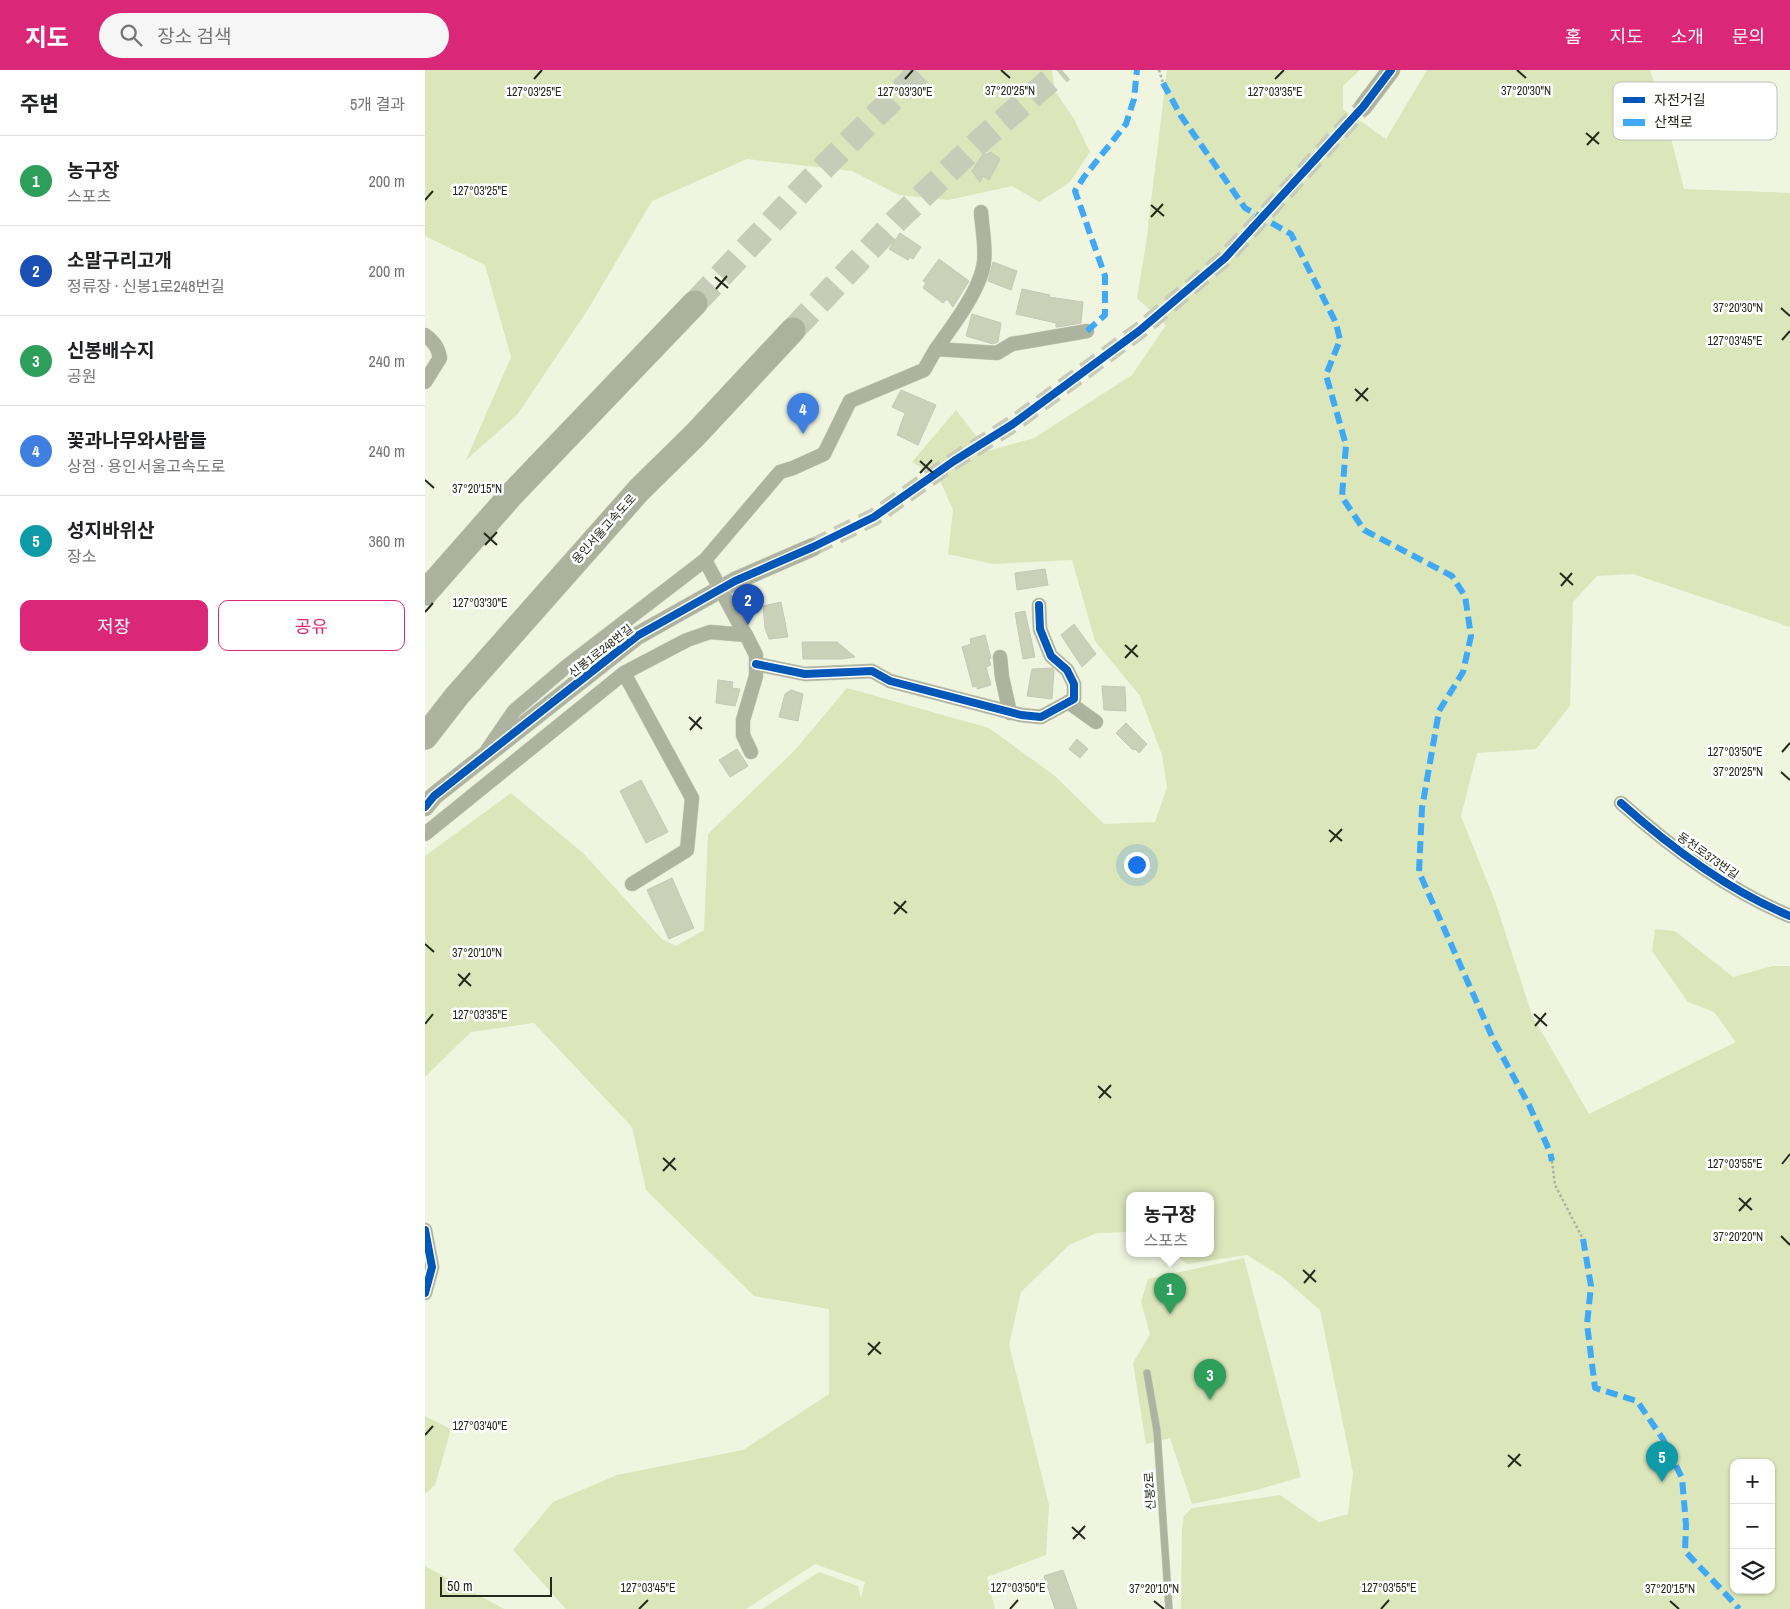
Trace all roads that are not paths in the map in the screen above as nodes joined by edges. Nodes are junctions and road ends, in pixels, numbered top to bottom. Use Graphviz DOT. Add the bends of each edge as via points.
graph roads {
  1 [pos="1391,70"];
  2 [pos="1363,107"];
  3 [pos="981,212"];
  4 [pos="695,303"];
  5 [pos="793,330"];
  6 [pos="1087,331"];
  7 [pos="425,335"];
  8 [pos="936,349"];
  9 [pos="425,382"];
  10 [pos="813,547"];
  11 [pos="705,560"];
  12 [pos="425,592"];
  13 [pos="1039,605"];
  14 [pos="746,635"];
  15 [pos="1000,656"];
  16 [pos="756,664"];
  17 [pos="624,672"];
  18 [pos="1071,700"];
  19 [pos="1010,713"];
  20 [pos="1096,722"];
  21 [pos="425,737"];
  22 [pos="751,752"];
  23 [pos="481,759"];
  24 [pos="1621,803"];
  25 [pos="425,807"];
  26 [pos="425,834"];
  27 [pos="632,884"];
  28 [pos="1790,916"];
  29 [pos="425,1230"];
  30 [pos="425,1293"];
  31 [pos="1147,1373"];
  32 [pos="1169,1609"];
  1 -- 2 [label="street"];
  3 -- 8 [label="street" via="984,262 974,292"];
  4 -- 12 [label="highway" via="512,494"];
  5 -- 21 [label="highway, 용인서울고속도로" via="639,490"];
  6 -- 8 [label="street" via="1012,344 997,353"];
  7 -- 9 [label="street" via="435,343 440,358"];
  8 -- 11 [label="street" via="924,370 850,401 824,454 780,472"];
  10 -- 23 [label="street, 신봉1로248번길" via="735,581 637,636"];
  11 -- 14 [label="street, bridge"];
  11 -- 23 [label="street" via="514,711"];
  13 -- 18 [label="street" via="1040,629 1051,656 1067,670 1074,684"];
  14 -- 16 [label="street" via="757,655"];
  14 -- 17 [label="street" via="710,632"];
  15 -- 19 [label="street"];
  16 -- 19 [label="street" via="805,674 872,671 890,682"];
  16 -- 22 [label="street" via="756,676 743,720 743,735"];
  17 -- 26 [label="street"];
  17 -- 27 [label="street" via="692,798 687,850"];
  18 -- 19 [label="street" via="1041,717"];
  18 -- 20 [label="street"];
  23 -- 25 [label="street, 신봉1로248번길"];
  24 -- 28 [label="street, 동천로373번길" via="1722,880"];
  29 -- 30 [label="street" via="432,1267"];
  31 -- 32 [label="lane, 신봉2로" via="1157,1431"];
}
